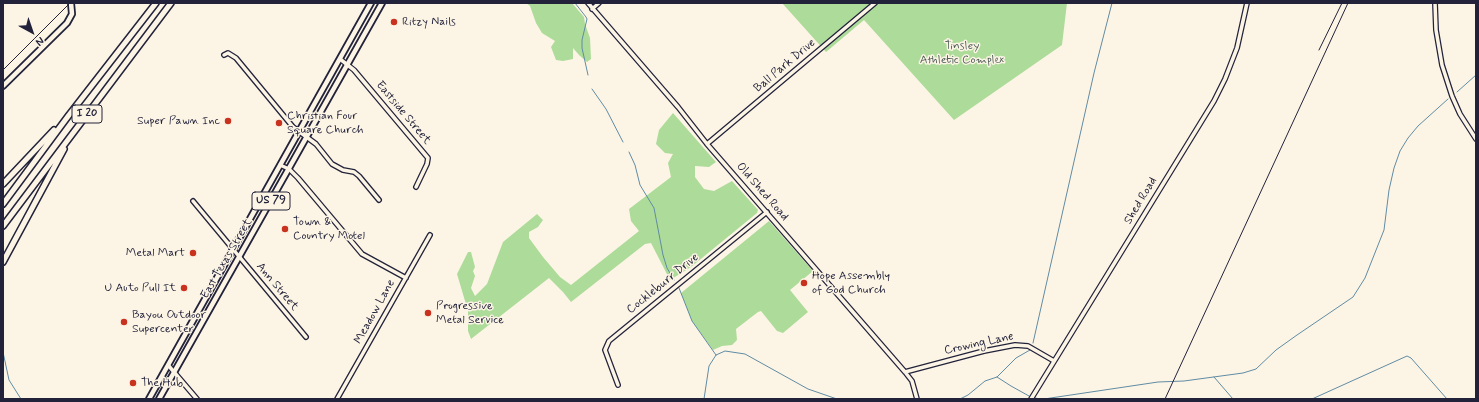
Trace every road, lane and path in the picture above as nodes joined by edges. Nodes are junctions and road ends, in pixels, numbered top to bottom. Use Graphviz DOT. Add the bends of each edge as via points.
graph roads {
  1 [pos="71,3"];
  2 [pos="156,3"];
  3 [pos="171,3"];
  4 [pos="382,3"];
  5 [pos="588,3"];
  6 [pos="599,3"];
  7 [pos="875,3"];
  8 [pos="1247,3"];
  9 [pos="1435,3"];
  10 [pos="370,4"];
  11 [pos="592,9"];
  12 [pos="378,10"];
  13 [pos="224,55"];
  14 [pos="340,59"];
  15 [pos="348,64"];
  16 [pos="3,86"];
  17 [pos="69,115"];
  18 [pos="74,131"];
  19 [pos="299,132"];
  20 [pos="307,138"];
  21 [pos="1476,139"];
  22 [pos="707,144"];
  23 [pos="280,165"];
  24 [pos="289,169"];
  25 [pos="3,184"];
  26 [pos="416,188"];
  27 [pos="262,198"];
  28 [pos="379,200"];
  29 [pos="192,201"];
  30 [pos="271,202"];
  31 [pos="3,204"];
  32 [pos="767,212"];
  33 [pos="3,226"];
  34 [pos="430,235"];
  35 [pos="233,249"];
  36 [pos="239,257"];
  37 [pos="3,262"];
  38 [pos="406,278"];
  39 [pos="197,313"];
  40 [pos="205,318"];
  41 [pos="306,337"];
  42 [pos="1054,361"];
  43 [pos="168,365"];
  44 [pos="905,372"];
  45 [pos="174,373"];
  46 [pos="618,384"];
  47 [pos="152,393"];
  48 [pos="160,398"];
  49 [pos="149,399"];
  50 [pos="197,399"];
  51 [pos="337,399"];
  52 [pos="917,399"];
  53 [pos="1031,399"];
  1 -- 16 [label="main road" via="72,14 67,23"];
  2 -- 17 [label="highway, I 20"];
  3 -- 18 [label="highway, I 20"];
  4 -- 12 [label="main road, East Texas Street / US 79"];
  5 -- 11 [label="street, Old Shed Road"];
  6 -- 11 [label="street"];
  7 -- 22 [label="street, Ball Park Drive"];
  8 -- 42 [label="street, Shed Road" via="1236,48 1212,105"];
  9 -- 21 [label="street" via="1436,30 1442,65 1460,114"];
  10 -- 12 [label="street"];
  10 -- 14 [label="main road, East Texas Street / US 79"];
  11 -- 22 [label="street, Old Shed Road"];
  12 -- 15 [label="main road, East Texas Street / US 79"];
  13 -- 19 [label="street" via="228,53 236,58"];
  14 -- 15 [label="street, Eastside Street"];
  14 -- 19 [label="main road, East Texas Street / US 79"];
  15 -- 20 [label="main road, East Texas Street / US 79"];
  15 -- 26 [label="street, Eastside Street" via="428,158"];
  17 -- 25 [label="highway"];
  17 -- 31 [label="highway, I 20"];
  18 -- 33 [label="highway, I 20"];
  18 -- 37 [label="highway"];
  19 -- 20 [label="street"];
  19 -- 23 [label="main road, East Texas Street / US 79"];
  20 -- 24 [label="main road, East Texas Street / US 79"];
  20 -- 28 [label="street" via="316,144 332,164 359,176"];
  22 -- 32 [label="street, Old Shed Road"];
  23 -- 24 [label="street"];
  23 -- 27 [label="main road, East Texas Street / US 79"];
  24 -- 30 [label="main road, East Texas Street / US 79"];
  24 -- 38 [label="street" via="362,254"];
  27 -- 30 [label="street"];
  27 -- 35 [label="main road, East Texas Street / US 79"];
  29 -- 35 [label="street, Ann Street"];
  30 -- 36 [label="main road, East Texas Street / US 79"];
  32 -- 44 [label="street, Old Shed Road"];
  32 -- 46 [label="street, Cockleburr Drive" via="609,341 605,350"];
  34 -- 38 [label="street, Meadow Lane"];
  35 -- 36 [label="street, Ann Street"];
  35 -- 39 [label="main road, East Texas Street / US 79"];
  36 -- 40 [label="main road, East Texas Street / US 79"];
  36 -- 41 [label="street, Ann Street"];
  38 -- 51 [label="street, Meadow Lane"];
  39 -- 40 [label="street"];
  39 -- 43 [label="main road, East Texas Street / US 79"];
  40 -- 45 [label="main road, East Texas Street / US 79"];
  42 -- 44 [label="street, Crowing Lane" via="1034,348 1015,345"];
  42 -- 53 [label="street, Shed Road"];
  43 -- 45 [label="street"];
  43 -- 47 [label="main road, East Texas Street / US 79"];
  44 -- 52 [label="street, Old Shed Road" via="912,381"];
  45 -- 48 [label="main road, East Texas Street / US 79"];
  45 -- 50 [label="street"];
  47 -- 48 [label="street"];
  47 -- 49 [label="main road, East Texas Street / US 79"];
}
